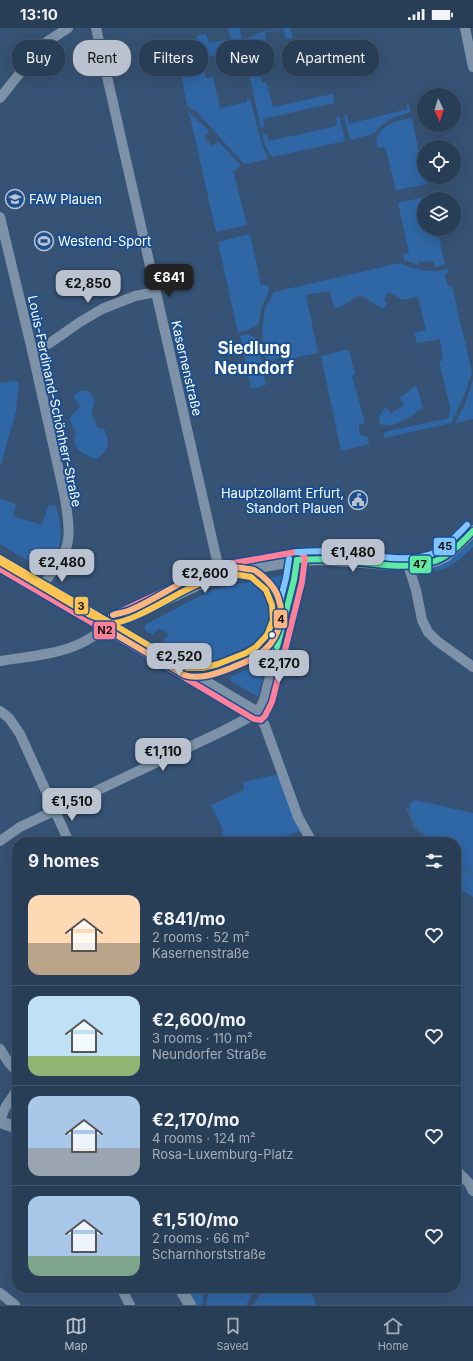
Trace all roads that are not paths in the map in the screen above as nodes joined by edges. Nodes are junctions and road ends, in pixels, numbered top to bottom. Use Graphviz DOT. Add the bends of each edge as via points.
graph roads {
  1 [pos="68,28"];
  2 [pos="96,28"];
  3 [pos="465,28"];
  4 [pos="473,67"];
  5 [pos="0,98"];
  6 [pos="0,217"];
  7 [pos="156,292"];
  8 [pos="32,350"];
  9 [pos="473,531"];
  10 [pos="0,560"];
  11 [pos="297,560"];
  12 [pos="408,565"];
  13 [pos="220,574"];
  14 [pos="43,586"];
  15 [pos="112,624"];
  16 [pos="0,661"];
  17 [pos="473,667"];
  18 [pos="0,711"];
  19 [pos="258,712"];
  20 [pos="55,810"];
  21 [pos="67,837"];
  22 [pos="309,837"];
  23 [pos="0,841"];
  24 [pos="0,1049"];
  25 [pos="12,1067"];
  26 [pos="12,1097"];
  27 [pos="0,1121"];
  28 [pos="12,1126"];
  29 [pos="461,1175"];
  30 [pos="473,1191"];
  31 [pos="0,1293"];
  32 [pos="124,1293"];
  33 [pos="183,1293"];
  34 [pos="15,1305"];
  35 [pos="130,1305"];
  36 [pos="190,1305"];
  1 -- 5 [label="street" via="48,41"];
  2 -- 7 [label="street, Kasernenstraße"];
  3 -- 4 [label="street"];
  6 -- 8 [label="street, Louis-Ferdinand-Schönherr-Straße"];
  7 -- 8 [label="street" via="135,296 102,309 50,343"];
  7 -- 13 [label="street, Kasernenstraße"];
  8 -- 14 [label="street, Louis-Ferdinand-Schönherr-Straße" via="65,498 69,532 66,550"];
  9 -- 12 [label="street" via="446,556 428,563"];
  10 -- 14 [label="street"];
  11 -- 12 [label="street" via="320,559"];
  11 -- 13 [label="street"];
  11 -- 19 [label="street" via="264,700"];
  12 -- 17 [label="street" via="422,620 428,632"];
  13 -- 15 [label="street"];
  14 -- 15 [label="street"];
  15 -- 16 [label="street" via="82,643 60,651"];
  15 -- 19 [label="street"];
  18 -- 20 [label="street" via="9,718 20,734"];
  19 -- 20 [label="street"];
  19 -- 22 [label="street" via="298,817"];
  20 -- 21 [label="street"];
  20 -- 23 [label="street" via="20,827"];
  24 -- 25 [label="street"];
  26 -- 27 [label="street"];
  27 -- 28 [label="street"];
  29 -- 30 [label="street"];
  31 -- 34 [label="street"];
  32 -- 35 [label="street"];
  33 -- 36 [label="street"];
}
